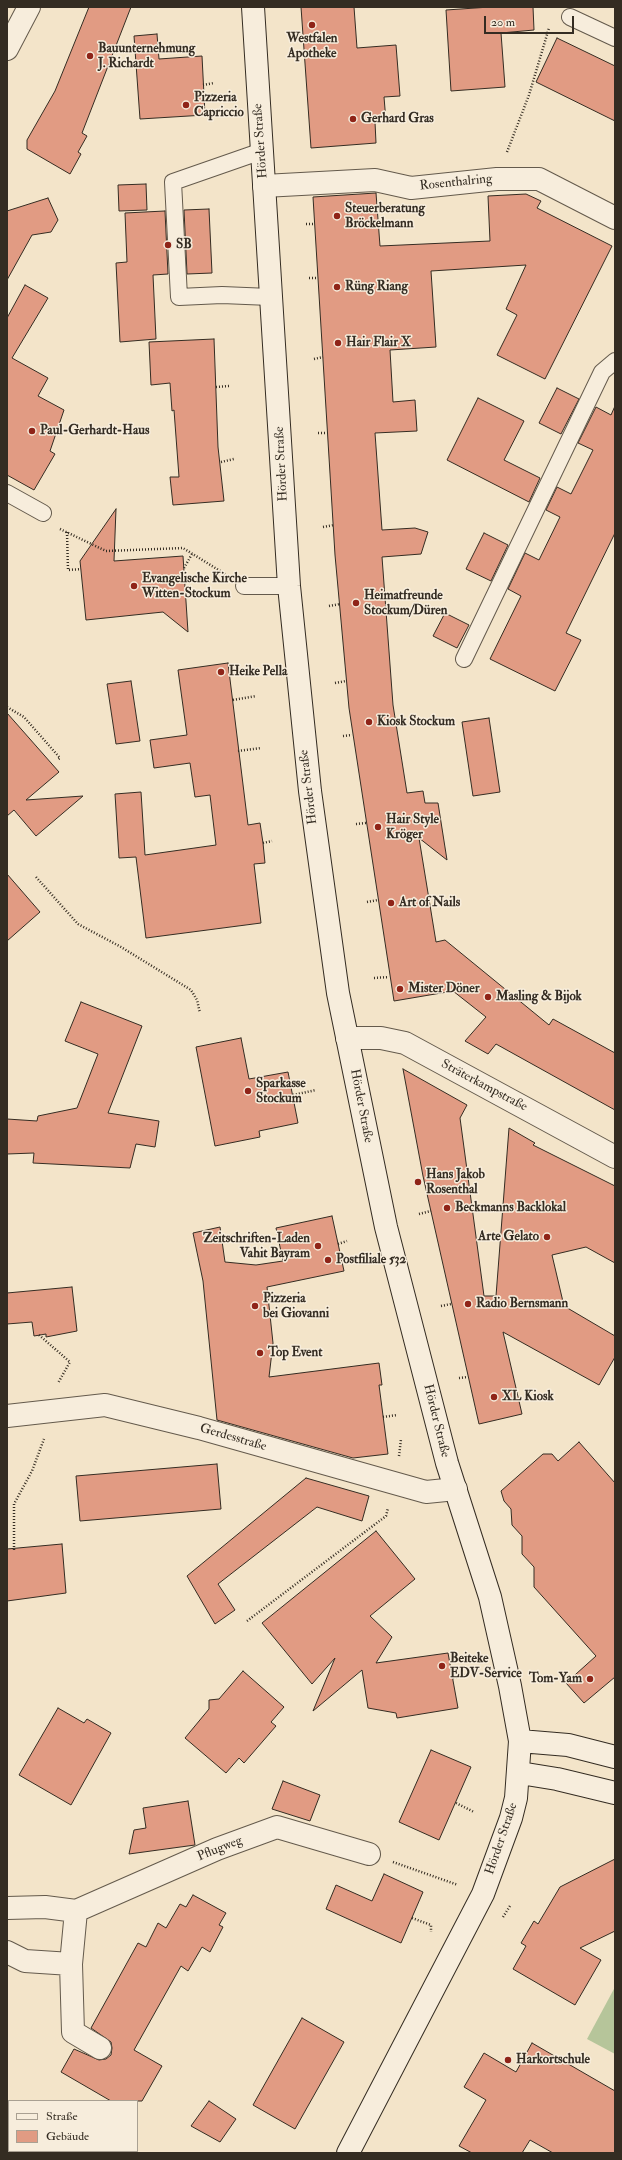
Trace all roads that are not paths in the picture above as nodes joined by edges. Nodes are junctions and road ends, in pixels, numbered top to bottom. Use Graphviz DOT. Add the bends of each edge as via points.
graph roads {
  1 [pos="29,7"];
  2 [pos="253,7"];
  3 [pos="570,17"];
  4 [pos="615,38"];
  5 [pos="7,49"];
  6 [pos="262,151"];
  7 [pos="264,186"];
  8 [pos="615,218"];
  9 [pos="270,296"];
  10 [pos="615,361"];
  11 [pos="7,493"];
  12 [pos="43,513"];
  13 [pos="244,586"];
  14 [pos="289,586"];
  15 [pos="464,659"];
  16 [pos="347,1038"];
  17 [pos="615,1157"];
  18 [pos="7,1416"];
  19 [pos="456,1489"];
  20 [pos="520,1741"];
  21 [pos="615,1757"];
  22 [pos="520,1774"];
  23 [pos="615,1793"];
  24 [pos="369,1854"];
  25 [pos="7,1908"];
  26 [pos="76,1911"];
  27 [pos="7,1952"];
  28 [pos="71,1964"];
  29 [pos="100,2048"];
  30 [pos="348,2153"];
  1 -- 5 [label="main road"];
  2 -- 6 [label="main road, Hörder Straße"];
  3 -- 4 [label="lane"];
  6 -- 7 [label="main road, Hörder Straße"];
  6 -- 9 [label="lane" via="173,182 179,297"];
  7 -- 8 [label="main road, Rosenthalring" via="375,180 411,188 497,179 539,180"];
  7 -- 9 [label="main road, Hörder Straße"];
  9 -- 14 [label="main road, Hörder Straße"];
  10 -- 15 [label="lane" via="602,372"];
  11 -- 12 [label="lane"];
  13 -- 14 [label="lane"];
  14 -- 16 [label="main road, Hörder Straße" via="310,791 338,992"];
  16 -- 17 [label="main road, Sträterkampstraße" via="381,1038 404,1043"];
  16 -- 19 [label="main road, Hörder Straße" via="386,1227"];
  18 -- 19 [label="main road, Gerdesstraße" via="105,1405 199,1428 395,1485 426,1492"];
  19 -- 20 [label="main road, Hörder Straße" via="490,1597"];
  20 -- 21 [label="main road" via="568,1745"];
  20 -- 22 [label="main road, Hörder Straße"];
  22 -- 23 [label="main road" via="557,1779"];
  22 -- 30 [label="main road, Hörder Straße" via="511,1818 483,1894"];
  24 -- 26 [label="main road, Pflugweg" via="277,1827 217,1849"];
  25 -- 26 [label="main road" via="45,1907"];
  26 -- 28 [label="main road"];
  27 -- 28 [label="main road" via="25,1961"];
  28 -- 29 [label="main road" via="73,2032"];
}
